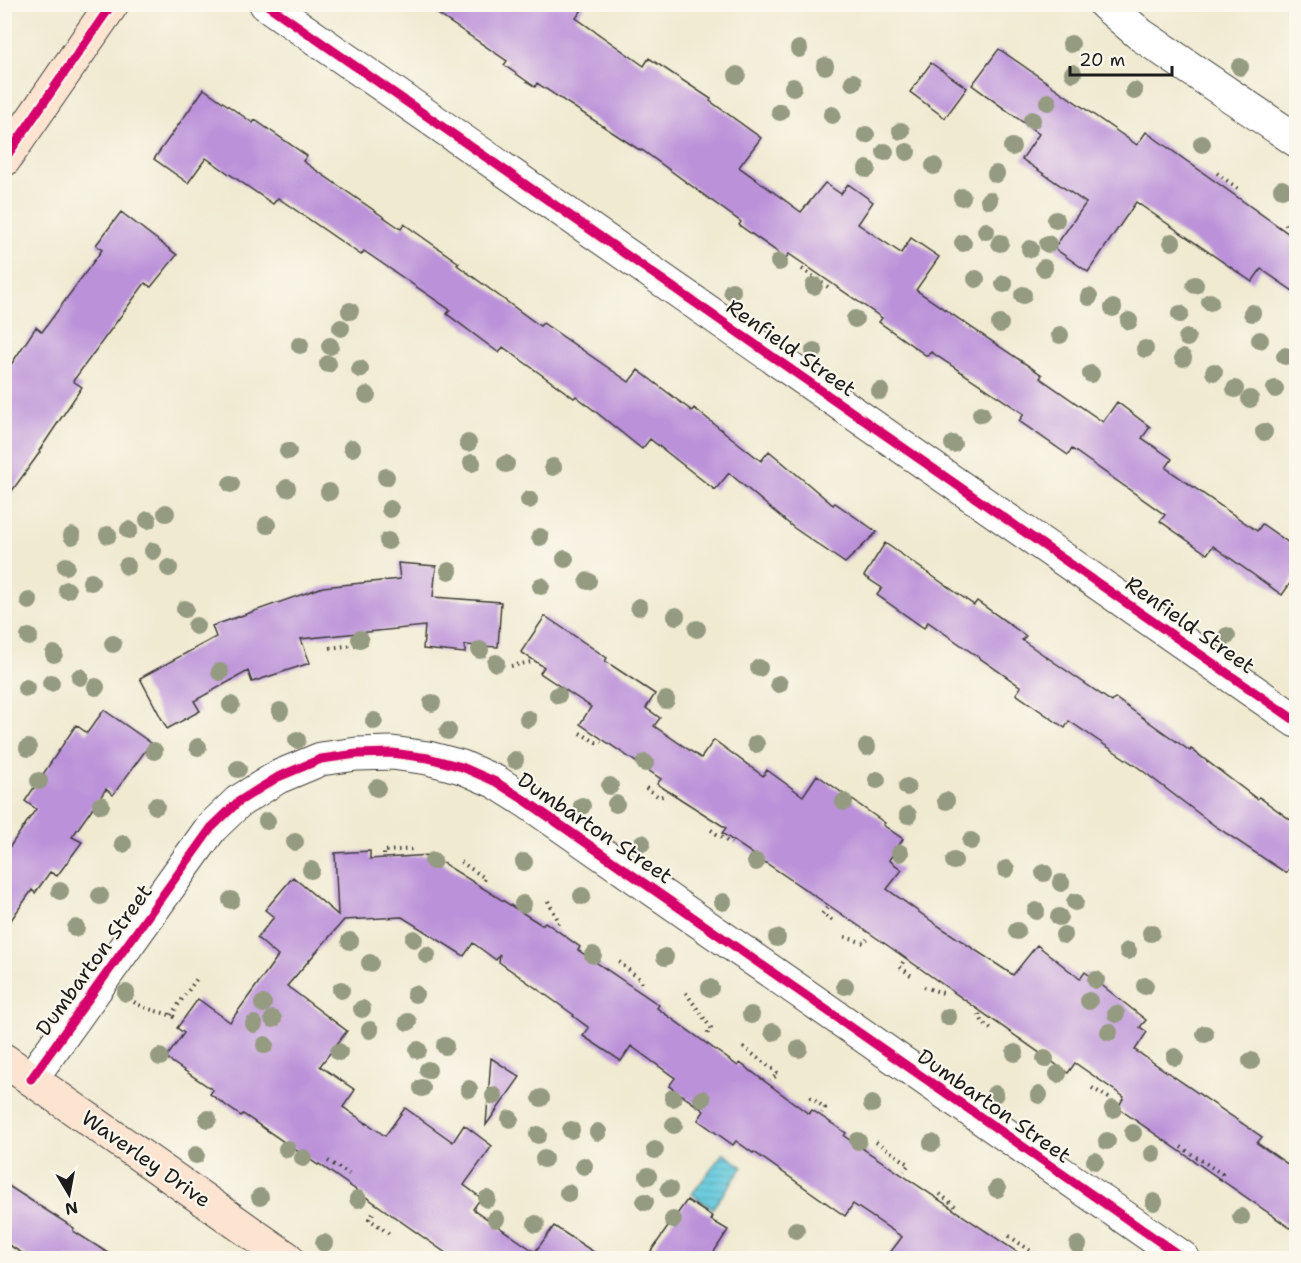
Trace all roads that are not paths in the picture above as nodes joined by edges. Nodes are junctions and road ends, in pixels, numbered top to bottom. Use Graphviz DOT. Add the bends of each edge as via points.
graph roads {
  1 [pos="112,4"];
  2 [pos="266,4"];
  3 [pos="1105,4"];
  4 [pos="1296,140"];
  5 [pos="4,160"];
  6 [pos="1296,721"];
  7 [pos="4,1060"];
  8 [pos="31,1079"];
  9 [pos="287,1258"];
  10 [pos="1183,1258"];
  1 -- 5 [label="street"];
  2 -- 6 [label="street, Renfield Street"];
  3 -- 4 [label="street" via="1141,35"];
  7 -- 8 [label="street, Waverley Drive"];
  8 -- 9 [label="street, Waverley Drive"];
  8 -- 10 [label="street, Dumbarton Street" via="204,838 238,802 278,777 321,759 392,753 428,758 496,782 532,805"];
}
